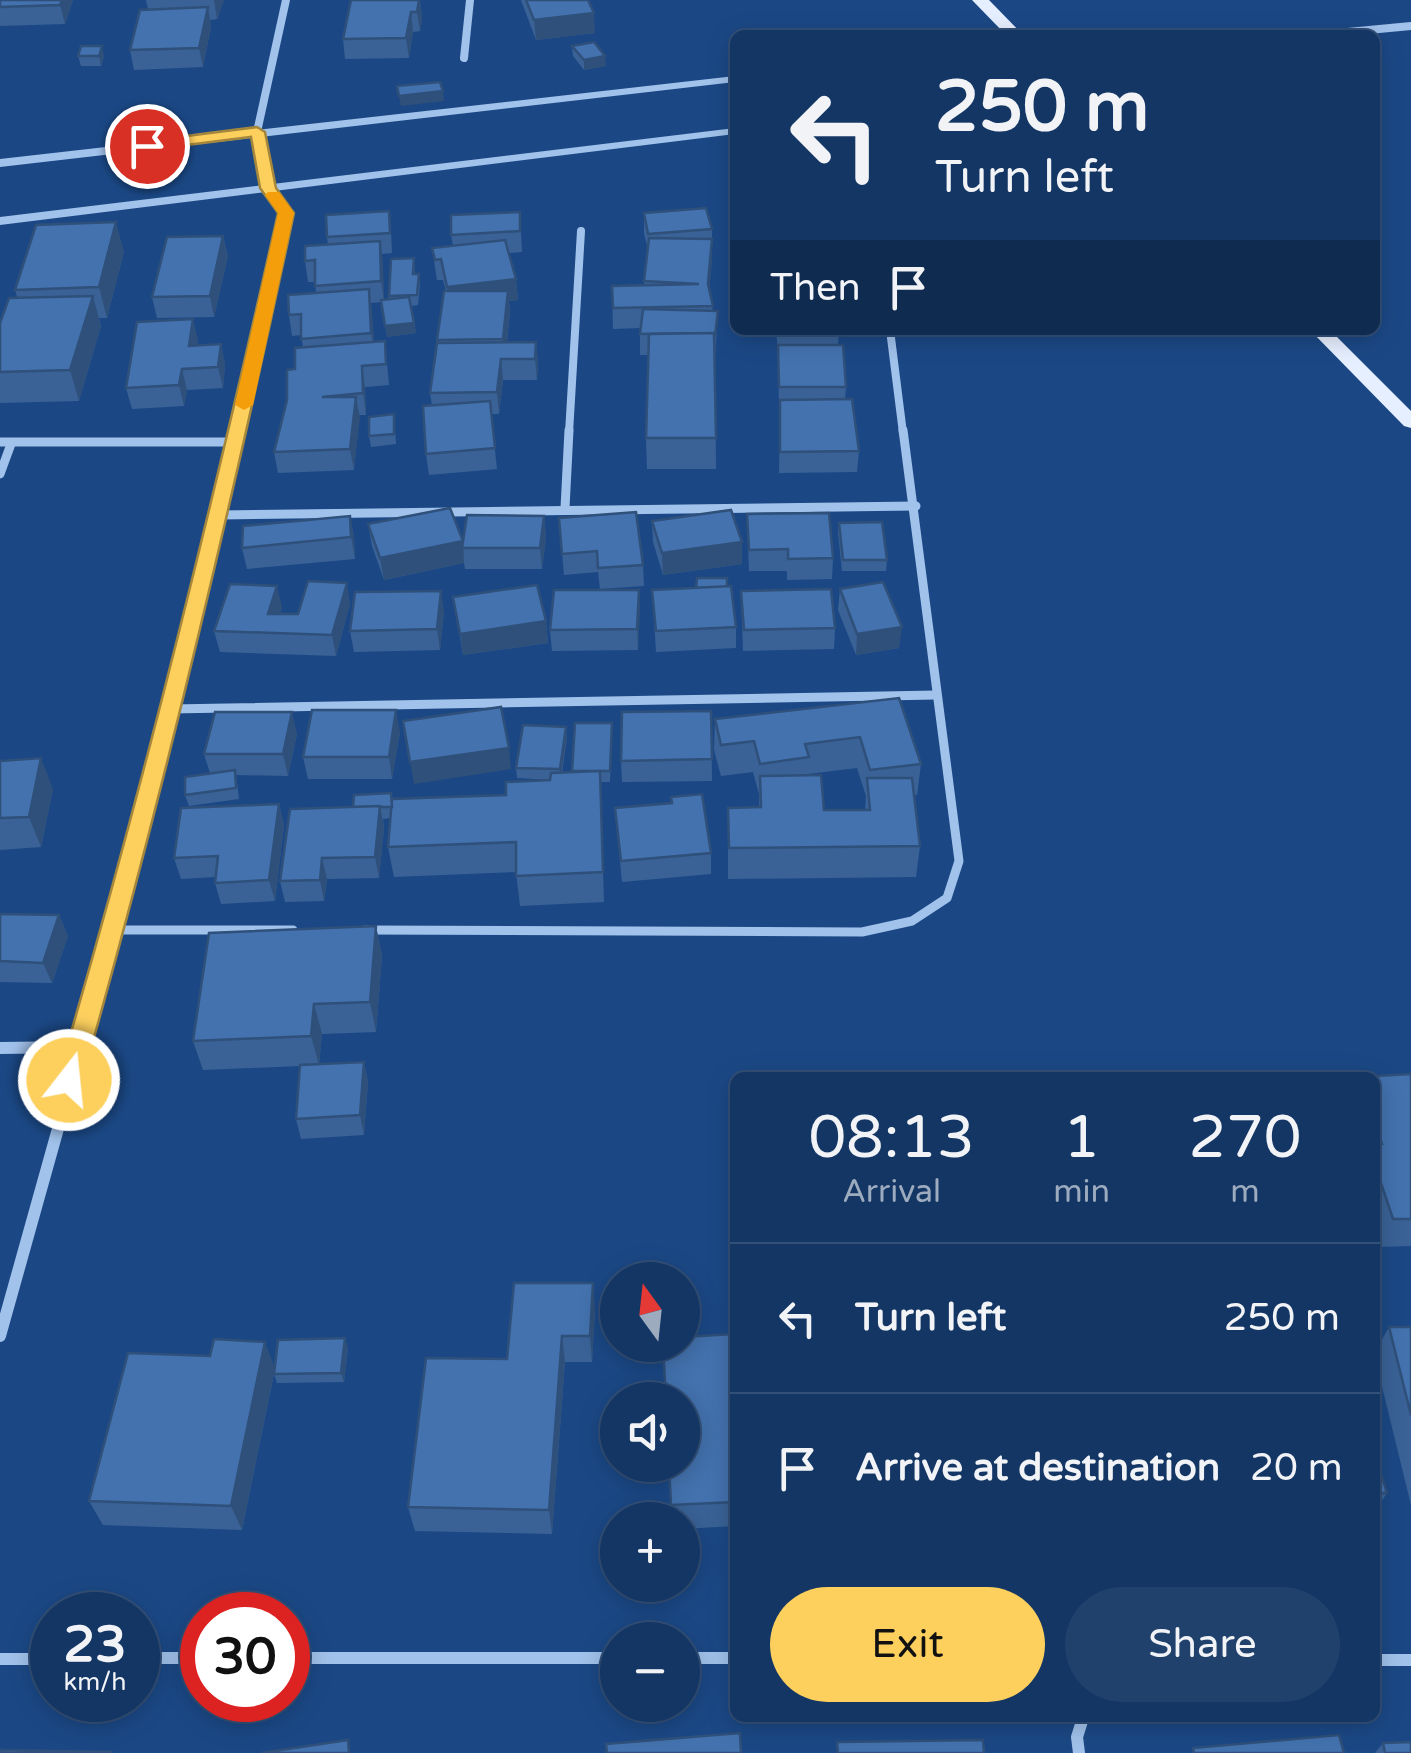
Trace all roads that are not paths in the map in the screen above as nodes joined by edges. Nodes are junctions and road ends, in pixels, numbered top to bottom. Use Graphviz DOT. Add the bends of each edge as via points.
graph roads {
  1 [pos="286,0"];
  2 [pos="470,0"];
  3 [pos="980,0"];
  4 [pos="1411,26"];
  5 [pos="1010,30"];
  6 [pos="1369,30"];
  7 [pos="464,58"];
  8 [pos="730,80"];
  9 [pos="257,132"];
  10 [pos="730,132"];
  11 [pos="0,164"];
  12 [pos="268,188"];
  13 [pos="0,221"];
  14 [pos="581,231"];
  15 [pos="891,335"];
  16 [pos="1323,335"];
  17 [pos="1411,422"];
  18 [pos="0,442"];
  19 [pos="236,442"];
  20 [pos="11,444"];
  21 [pos="0,474"];
  22 [pos="916,506"];
  23 [pos="565,508"];
  24 [pos="220,515"];
  25 [pos="936,695"];
  26 [pos="171,709"];
  27 [pos="113,930"];
  28 [pos="310,930"];
  29 [pos="350,930"];
  30 [pos="78,1047"];
  31 [pos="0,1048"];
  32 [pos="0,1336"];
  33 [pos="0,1658"];
  34 [pos="30,1658"];
  35 [pos="310,1658"];
  36 [pos="600,1658"];
  37 [pos="700,1658"];
  38 [pos="730,1658"];
  39 [pos="1380,1660"];
  40 [pos="1411,1660"];
  41 [pos="1082,1722"];
  42 [pos="1080,1753"];
  1 -- 9 [label="street"];
  2 -- 7 [label="street"];
  3 -- 5 [label="main road"];
  4 -- 6 [label="street"];
  8 -- 9 [label="street"];
  9 -- 11 [label="street"];
  9 -- 12 [label="street"];
  10 -- 12 [label="street"];
  12 -- 13 [label="street"];
  12 -- 19 [label="street" via="286,213"];
  14 -- 23 [label="street"];
  15 -- 22 [label="street"];
  16 -- 17 [label="main road"];
  18 -- 20 [label="street"];
  19 -- 20 [label="street"];
  19 -- 24 [label="street"];
  20 -- 21 [label="street"];
  22 -- 23 [label="street"];
  22 -- 25 [label="street"];
  23 -- 24 [label="street"];
  24 -- 26 [label="street"];
  25 -- 26 [label="street"];
  25 -- 29 [label="street" via="959,861 947,898 912,921 862,932"];
  26 -- 27 [label="street"];
  27 -- 28 [label="street"];
  27 -- 30 [label="street"];
  30 -- 31 [label="street"];
  30 -- 32 [label="street"];
  33 -- 34 [label="street"];
  35 -- 36 [label="street"];
  37 -- 38 [label="street"];
  39 -- 40 [label="street"];
  41 -- 42 [label="street"];
}
